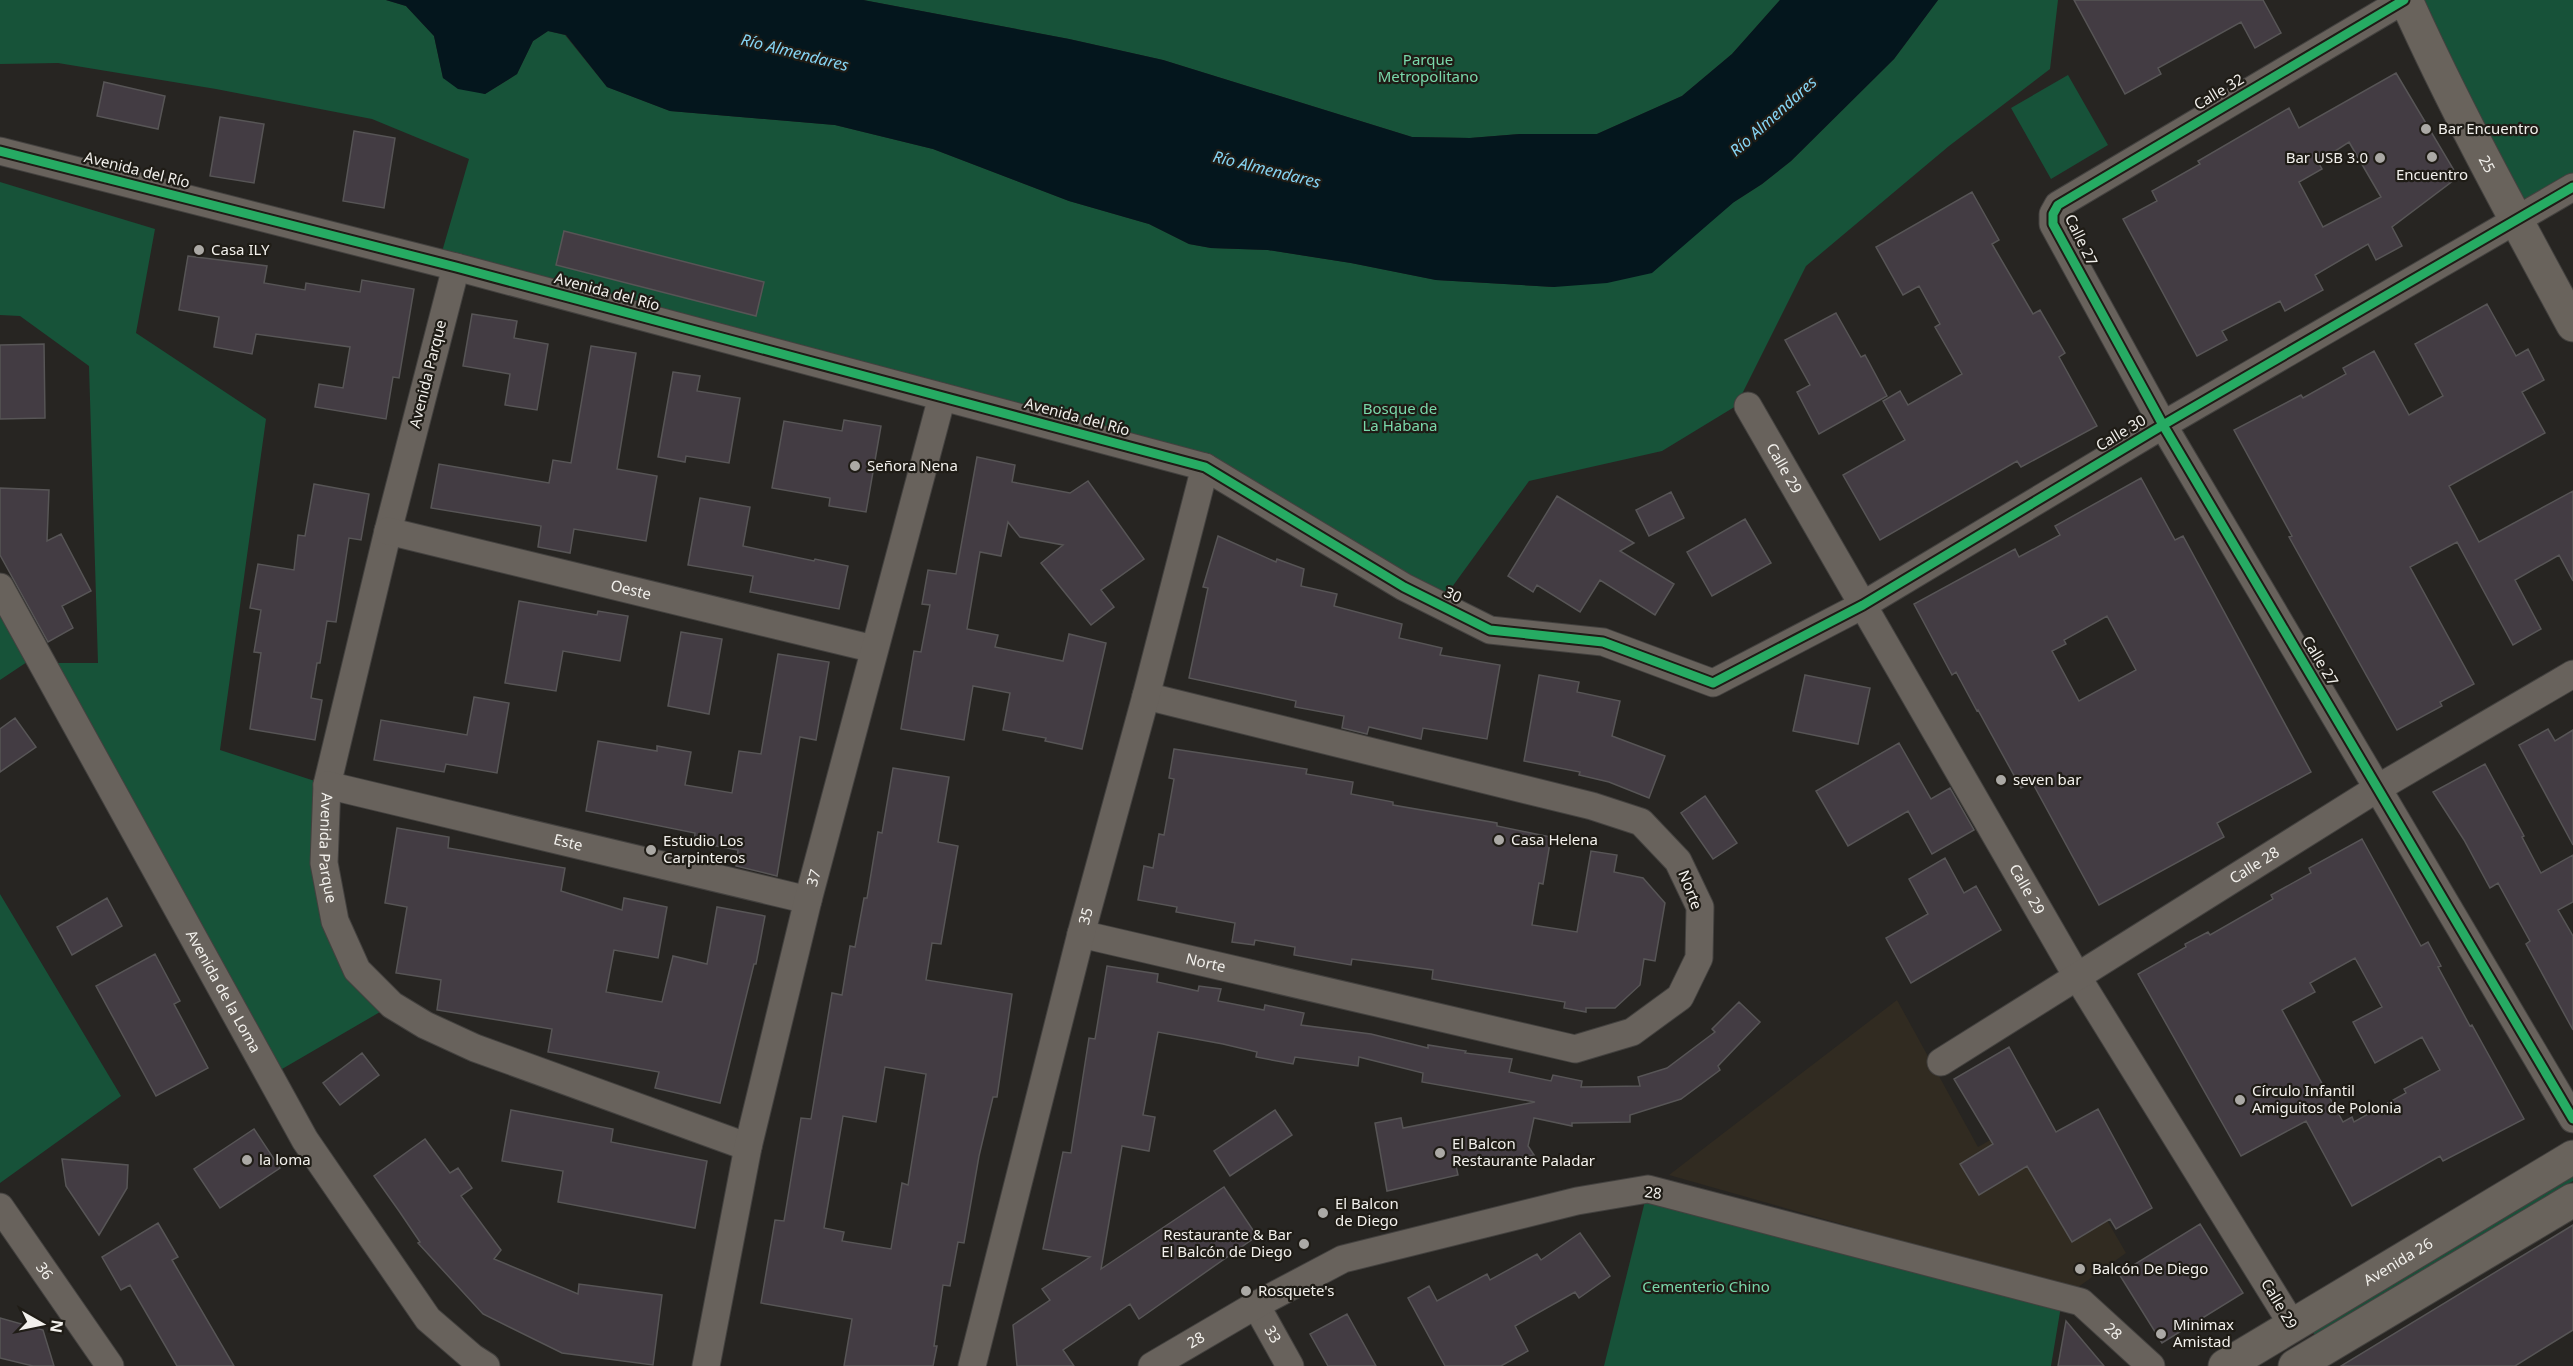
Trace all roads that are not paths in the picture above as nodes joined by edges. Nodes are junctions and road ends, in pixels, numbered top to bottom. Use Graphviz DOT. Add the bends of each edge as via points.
graph roads {
  1 [pos="2405,0"];
  2 [pos="0,151"];
  3 [pos="2573,187"];
  4 [pos="2053,214"];
  5 [pos="2516,220"];
  6 [pos="456,267"];
  7 [pos="2573,326"];
  8 [pos="942,397"];
  9 [pos="1748,406"];
  10 [pos="2163,425"];
  11 [pos="1205,467"];
  12 [pos="388,531"];
  13 [pos="0,588"];
  14 [pos="1863,605"];
  15 [pos="874,649"];
  16 [pos="2573,674"];
  17 [pos="1713,683"];
  18 [pos="1146,696"];
  19 [pos="327,785"];
  20 [pos="2378,788"];
  21 [pos="808,900"];
  22 [pos="1081,934"];
  23 [pos="2078,978"];
  24 [pos="1941,1062"];
  25 [pos="2573,1119"];
  26 [pos="747,1147"];
  27 [pos="2573,1157"];
  28 [pos="2573,1200"];
  29 [pos="0,1207"];
  30 [pos="1256,1305"];
  31 [pos="2293,1326"];
  32 [pos="106,1363"];
  33 [pos="2307,1363"];
  34 [pos="486,1366"];
  35 [pos="706,1366"];
  36 [pos="972,1366"];
  37 [pos="1152,1366"];
  38 [pos="1290,1366"];
  39 [pos="2151,1366"];
  40 [pos="2225,1366"];
  1 -- 4 [label="street, Calle 32" via="2058,205"];
  1 -- 5 [label="main road, 25"];
  2 -- 6 [label="street, Avenida del Río"];
  3 -- 5 [label="street, Calle 30"];
  4 -- 10 [label="street, Calle 27" via="2053,224"];
  5 -- 7 [label="main road, 25"];
  5 -- 10 [label="street, Calle 30"];
  6 -- 8 [label="street, Avenida del Río"];
  6 -- 12 [label="street, Avenida Parque"];
  8 -- 11 [label="street, Avenida del Río"];
  8 -- 15 [label="street, 37"];
  9 -- 14 [label="street, Calle 29"];
  10 -- 14 [label="street, Calle 30"];
  10 -- 20 [label="street, Calle 27"];
  11 -- 17 [label="street, 30" via="1404,587 1491,630 1603,642"];
  11 -- 18 [label="street, 35"];
  12 -- 15 [label="street, Oeste"];
  12 -- 19 [label="street, Avenida Parque"];
  13 -- 34 [label="street, Avenida de la Loma" via="305,1140 428,1319"];
  14 -- 17 [label="street, Calle 30"];
  14 -- 23 [label="street, Calle 29"];
  15 -- 21 [label="street, 37"];
  16 -- 20 [label="street, Calle 28"];
  18 -- 22 [label="street, 35"];
  18 -- 22 [label="street, Norte" via="1592,806 1641,822 1678,861 1700,907 1699,958 1680,997 1642,1025 1632,1032 1575,1049"];
  19 -- 21 [label="street, Este"];
  19 -- 26 [label="street, Avenida Parque" via="324,863 335,921 357,970 392,1005 476,1048"];
  20 -- 23 [label="street, Calle 28"];
  20 -- 25 [label="street, Calle 27"];
  21 -- 26 [label="street, 37"];
  22 -- 36 [label="street, 35"];
  23 -- 24 [label="street, Calle 28"];
  23 -- 31 [label="street, Calle 29"];
  26 -- 35 [label="street, 37"];
  27 -- 31 [label="main road, Avenida 26"];
  28 -- 33 [label="main road"];
  29 -- 32 [label="street, 36"];
  30 -- 37 [label="street, 28"];
  30 -- 38 [label="street, 33"];
  30 -- 39 [label="street, 28" via="1342,1259 1577,1201 1648,1190 2081,1302"];
  31 -- 33 [label="main road, Calle 29"];
  31 -- 40 [label="main road, Avenida 26"];
}
